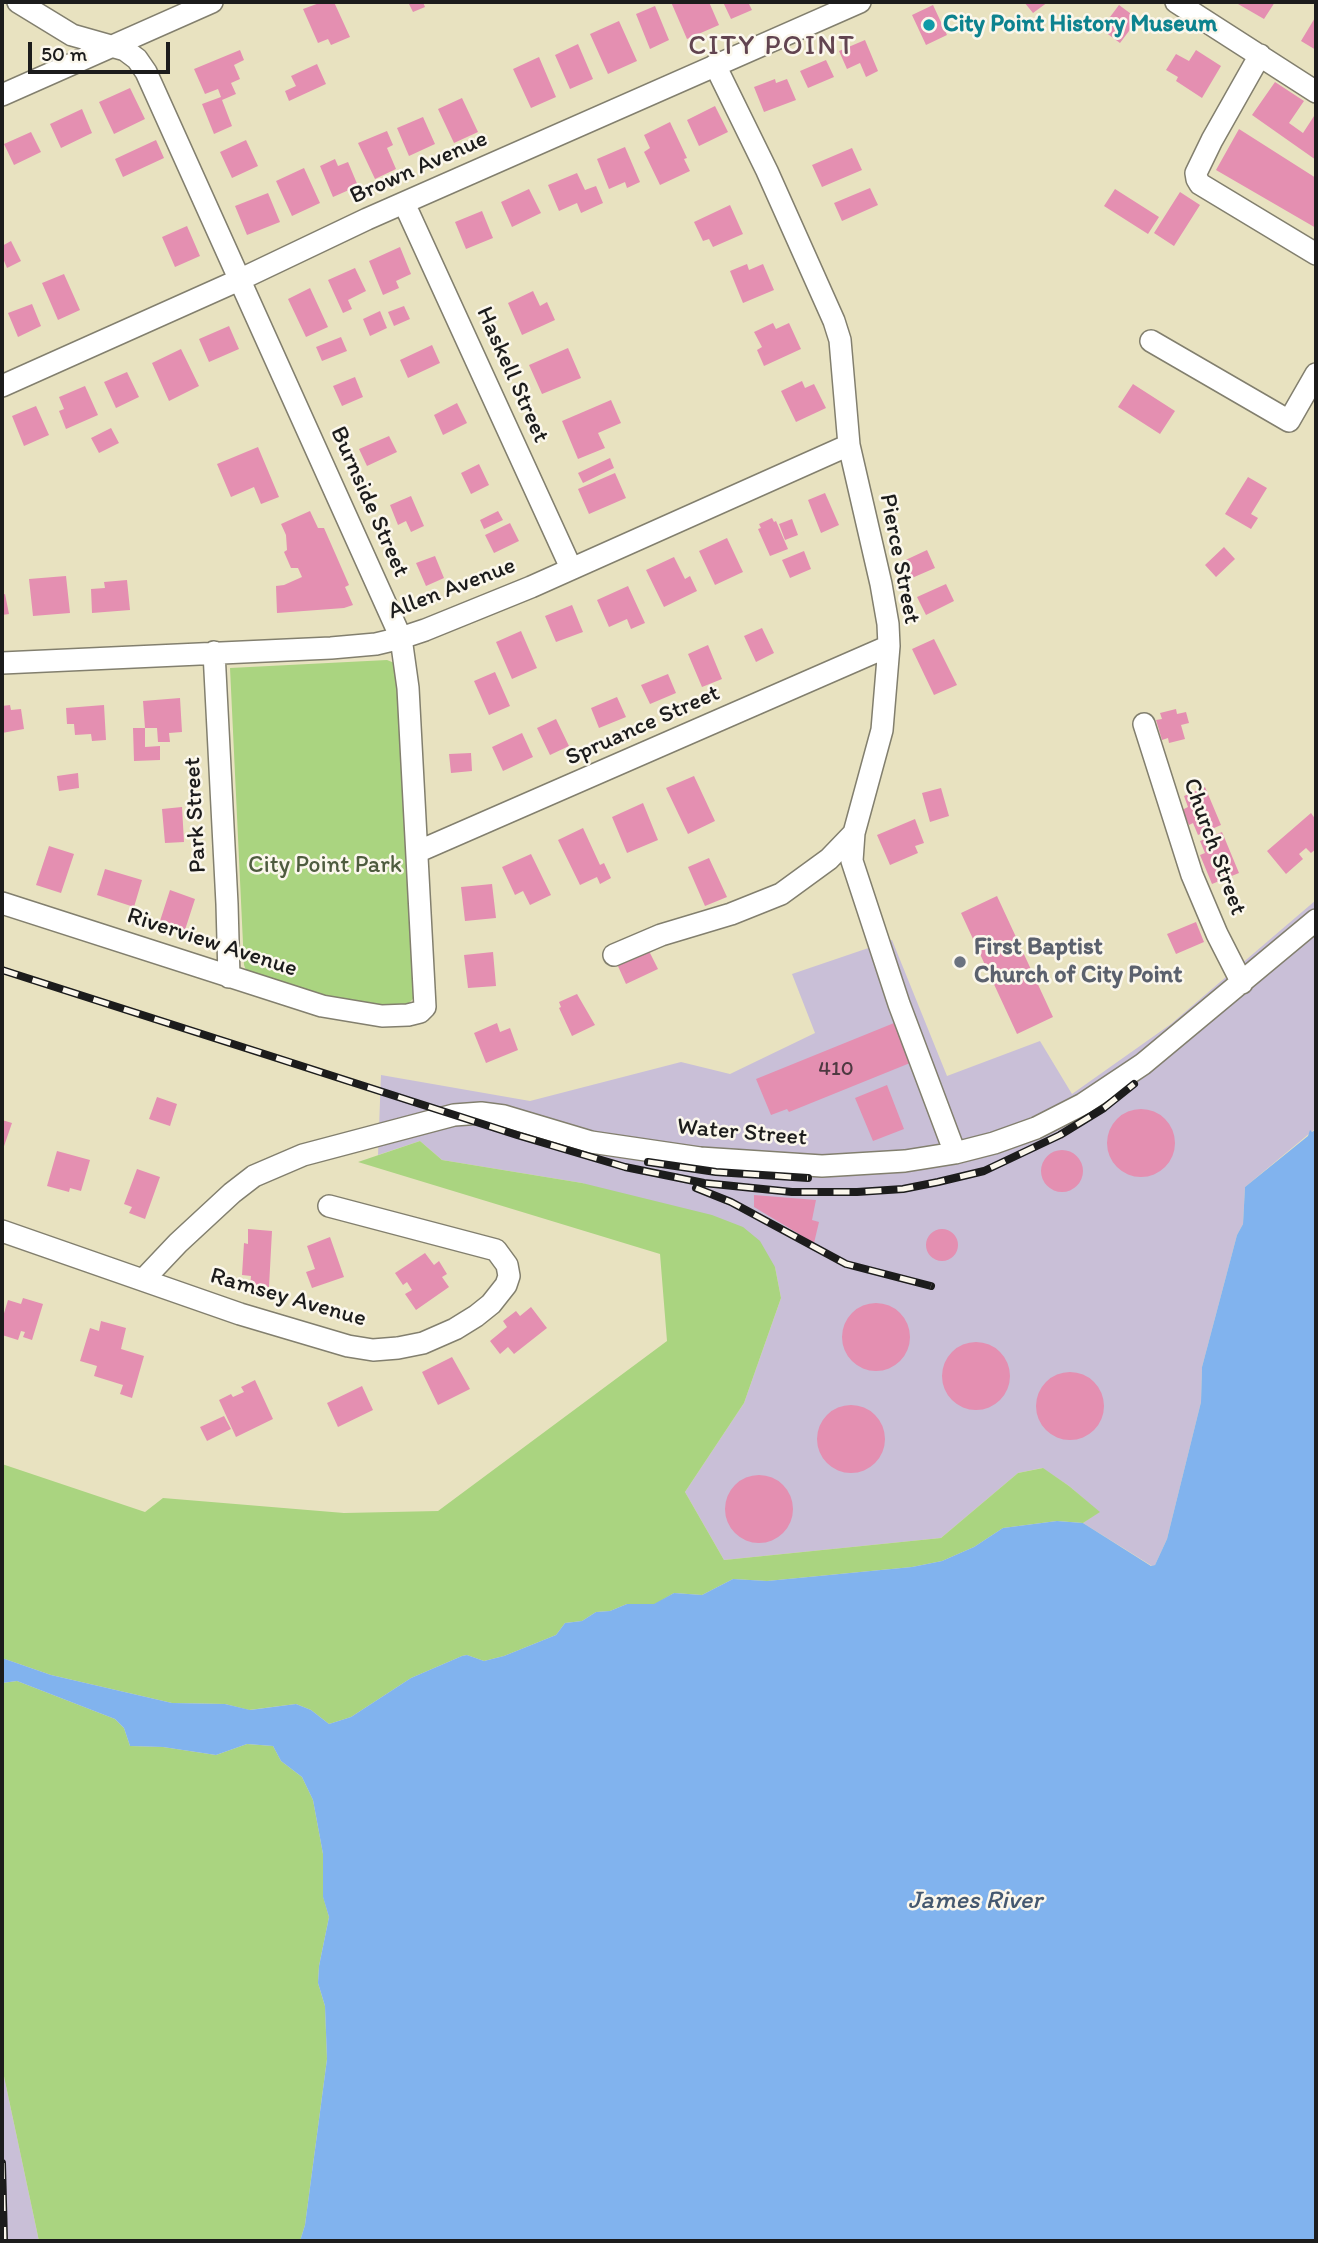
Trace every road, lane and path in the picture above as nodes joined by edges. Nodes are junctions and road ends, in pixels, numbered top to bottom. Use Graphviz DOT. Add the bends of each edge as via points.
graph roads {
  1 [pos="18,2"];
  2 [pos="212,2"];
  3 [pos="860,2"];
  4 [pos="1176,2"];
  5 [pos="113,47"];
  6 [pos="1260,55"];
  7 [pos="715,65"];
  8 [pos="1316,92"];
  9 [pos="2,95"];
  10 [pos="404,203"];
  11 [pos="1316,254"];
  12 [pos="239,280"];
  13 [pos="1151,341"];
  14 [pos="1316,374"];
  15 [pos="2,386"];
  16 [pos="849,445"];
  17 [pos="571,568"];
  18 [pos="401,638"];
  19 [pos="889,646"];
  20 [pos="215,652"];
  21 [pos="2,663"];
  22 [pos="1144,724"];
  23 [pos="854,833"];
  24 [pos="417,852"];
  25 [pos="2,903"];
  26 [pos="1316,919"];
  27 [pos="614,955"];
  28 [pos="229,976"];
  29 [pos="1242,983"];
  30 [pos="408,1015"];
  31 [pos="955,1153"];
  32 [pos="328,1206"];
  33 [pos="2,1231"];
  34 [pos="143,1280"];
  1 -- 5 [label="street, Burnside Street" via="72,35"];
  2 -- 5 [label="street"];
  3 -- 7 [label="street, Brown Avenue"];
  4 -- 6 [label="street"];
  5 -- 9 [label="street"];
  5 -- 12 [label="street, Burnside Street" via="137,59 146,72"];
  6 -- 8 [label="street"];
  6 -- 11 [label="street" via="1212,140 1196,179"];
  7 -- 10 [label="street, Brown Avenue"];
  7 -- 16 [label="street, Pierce Street" via="834,321 842,355"];
  10 -- 12 [label="street, Brown Avenue"];
  10 -- 17 [label="street, Haskell Street"];
  12 -- 15 [label="street, Brown Avenue"];
  12 -- 18 [label="street, Burnside Street"];
  13 -- 14 [label="street" via="1289,422"];
  16 -- 17 [label="street, Allen Avenue"];
  16 -- 19 [label="street, Pierce Street" via="881,584"];
  17 -- 18 [label="street, Allen Avenue"];
  18 -- 20 [label="street, Allen Avenue" via="331,648"];
  18 -- 24 [label="street, Burnside Street"];
  19 -- 23 [label="street, Pierce Street" via="881,730"];
  19 -- 24 [label="street, Spruance Street"];
  20 -- 21 [label="street, Allen Avenue"];
  20 -- 28 [label="street, Park Street"];
  22 -- 29 [label="street, Church Street" via="1192,876"];
  23 -- 27 [label="street" via="829,859 773,898"];
  23 -- 31 [label="street, Pierce Street" via="854,872"];
  24 -- 30 [label="street, Burnside Street" via="425,1007"];
  25 -- 28 [label="street, Riverview Avenue"];
  26 -- 29 [label="street, Water Street"];
  28 -- 30 [label="street, Riverview Avenue" via="349,1012"];
  29 -- 31 [label="street, Water Street" via="1143,1064 1083,1104 1036,1128"];
  31 -- 34 [label="street, Water Street" via="836,1166 699,1158 591,1142 503,1116 453,1115 303,1155 254,1176"];
  32 -- 34 [label="street, Ramsey Avenue" via="496,1250 507,1265 506,1285 491,1304 455,1329 423,1343 373,1350 252,1318"];
  33 -- 34 [label="street, Ramsey Avenue"];
}
